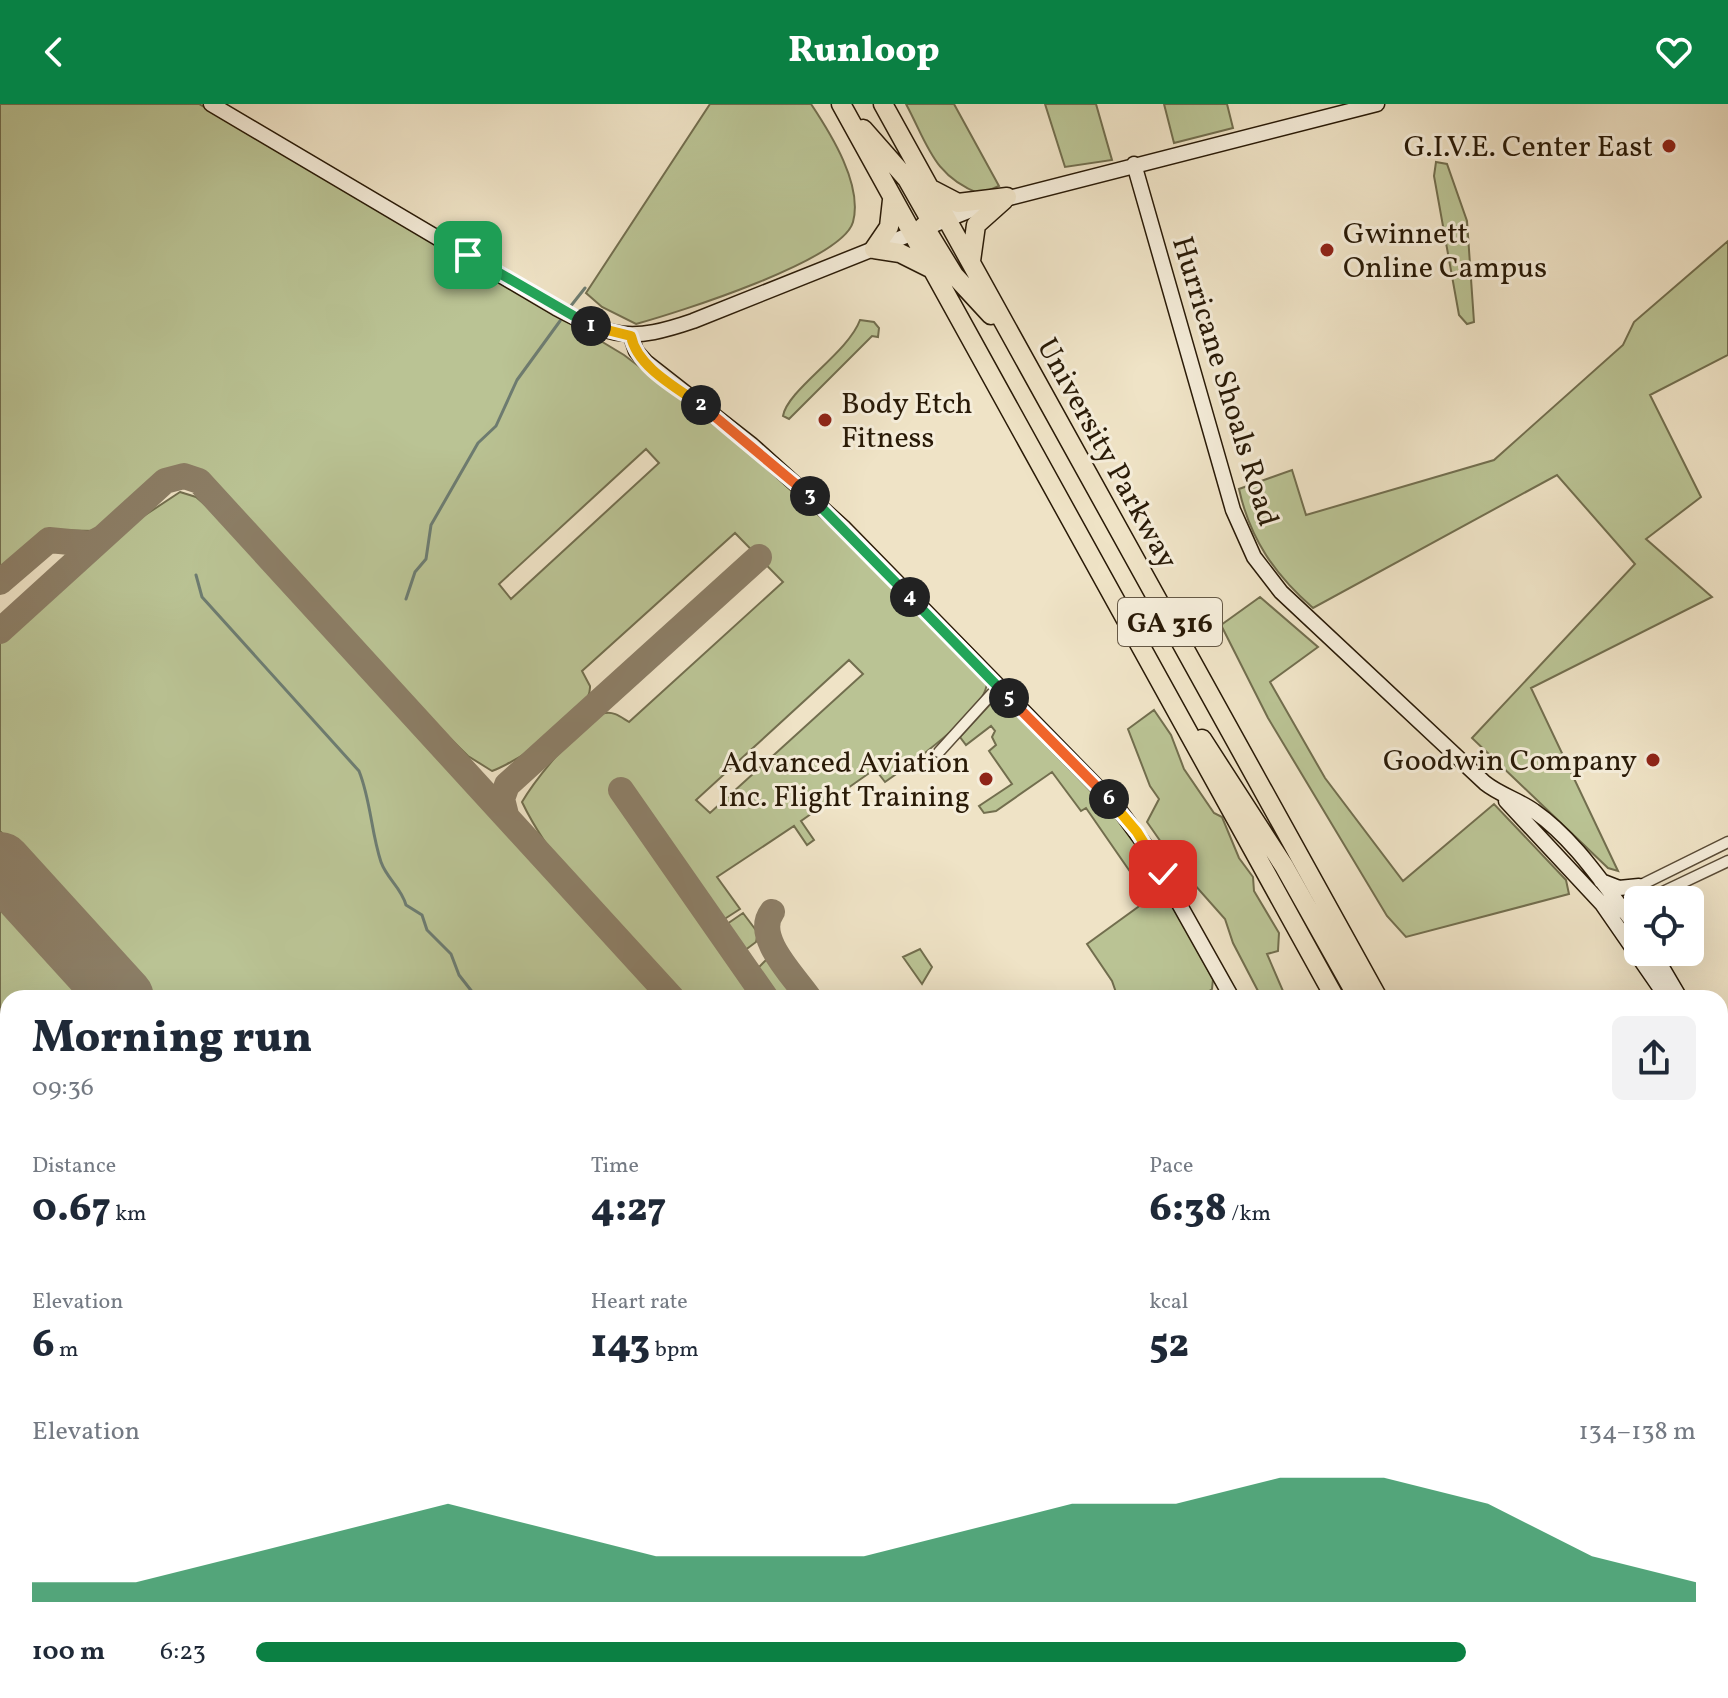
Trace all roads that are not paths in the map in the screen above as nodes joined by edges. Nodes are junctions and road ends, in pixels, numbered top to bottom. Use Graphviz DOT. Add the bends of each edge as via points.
graph roads {
  1 [pos="211,104"];
  2 [pos="883,104"];
  3 [pos="1377,104"];
  4 [pos="844,109"];
  5 [pos="1134,164"];
  6 [pos="928,186"];
  7 [pos="1007,197"];
  8 [pos="892,200"];
  9 [pos="928,225"];
  10 [pos="874,249"];
  11 [pos="971,264"];
  12 [pos="930,268"];
  13 [pos="1010,334"];
  14 [pos="631,336"];
  15 [pos="998,687"];
  16 [pos="1167,696"];
  17 [pos="939,752"];
  18 [pos="1503,797"];
  19 [pos="1728,842"];
  20 [pos="1728,861"];
  21 [pos="1600,881"];
  22 [pos="1663,886"];
  23 [pos="1672,886"];
  24 [pos="1624,890"];
  25 [pos="1624,905"];
  26 [pos="1624,905"];
  27 [pos="1613,908"];
  28 [pos="1624,917"];
  29 [pos="1661,966"];
  30 [pos="1324,979"];
  31 [pos="1227,990"];
  32 [pos="1325,990"];
  33 [pos="1330,990"];
  34 [pos="1353,990"];
  35 [pos="1374,990"];
  36 [pos="1662,990"];
  37 [pos="1675,990"];
  1 -- 14 [label="street" via="556,308 595,328"];
  2 -- 6 [label="highway, University Parkway / GA 316"];
  3 -- 5 [label="street"];
  4 -- 8 [label="highway, University Parkway / GA 316"];
  4 -- 9 [label="highway" via="900,171"];
  5 -- 7 [label="street"];
  5 -- 18 [label="street, Hurricane Shoals Road" via="1233,510 1254,557 1281,592"];
  6 -- 7 [label="highway" via="958,203"];
  6 -- 9 [label="highway, University Parkway / GA 316"];
  7 -- 9 [label="street"];
  7 -- 11 [label="highway" via="976,225"];
  8 -- 9 [label="highway, University Parkway / GA 316"];
  8 -- 10 [label="highway" via="889,227"];
  9 -- 10 [label="street"];
  9 -- 11 [label="highway, University Parkway / GA 316"];
  9 -- 12 [label="highway, University Parkway / GA 316"];
  9 -- 13 [label="highway" via="954,275"];
  10 -- 12 [label="highway" via="900,253"];
  10 -- 14 [label="street" via="693,321"];
  11 -- 13 [label="highway, University Parkway / GA 316"];
  12 -- 16 [label="highway, University Parkway / GA 316"];
  13 -- 35 [label="highway, University Parkway / GA 316"];
  14 -- 15 [label="street" via="636,351 652,368 752,445 843,527"];
  15 -- 17 [label="street"];
  15 -- 31 [label="street" via="1137,832"];
  16 -- 30 [label="highway, University Parkway / GA 316"];
  16 -- 34 [label="highway" via="1216,757 1258,823"];
  18 -- 21 [label="street, Hurricane Shoals Road" via="1533,810 1579,852"];
  18 -- 27 [label="street, Hurricane Shoals Road"];
  19 -- 22 [label="street"];
  20 -- 23 [label="street"];
  21 -- 24 [label="street"];
  21 -- 27 [label="street, Hurricane Shoals Road"];
  25 -- 27 [label="street"];
  26 -- 27 [label="street"];
  27 -- 28 [label="street, Hurricane Shoals Road"];
  27 -- 36 [label="street, Hurricane Shoals Road"];
  29 -- 37 [label="street"];
  30 -- 32 [label="highway"];
  30 -- 33 [label="highway, University Parkway / GA 316"];
}
